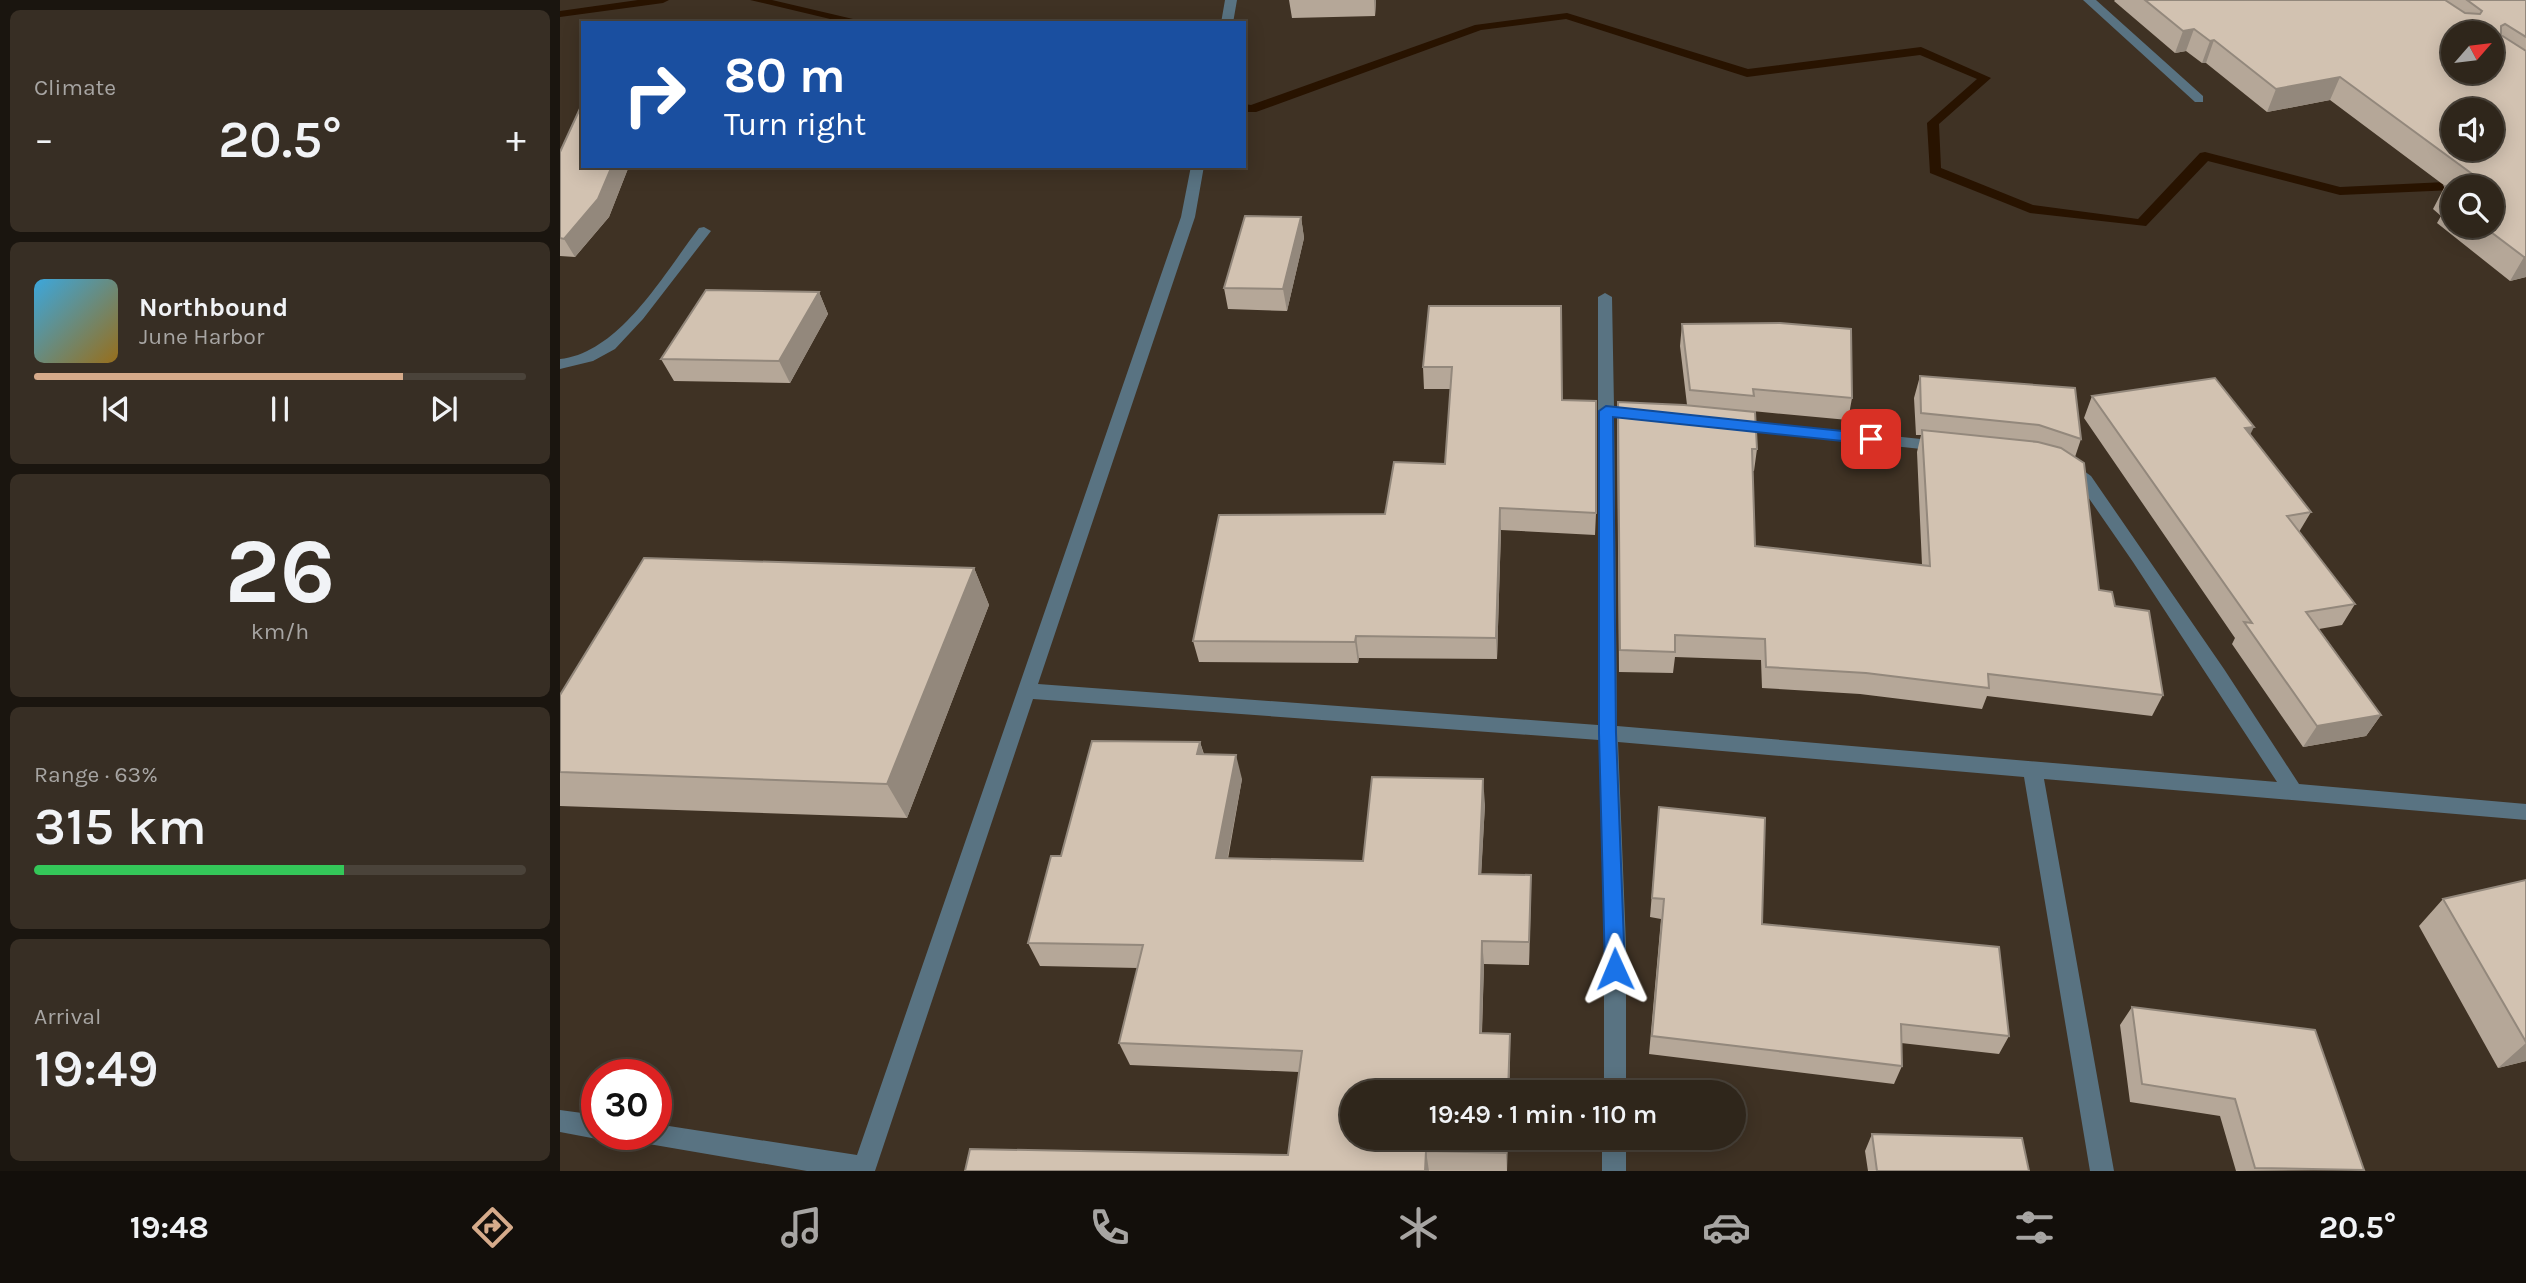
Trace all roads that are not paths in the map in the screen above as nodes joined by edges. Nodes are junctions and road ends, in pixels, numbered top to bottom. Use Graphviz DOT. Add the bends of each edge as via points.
graph roads {
  1 [pos="1231,0"];
  2 [pos="2089,0"];
  3 [pos="1227,21"];
  4 [pos="2199,99"];
  5 [pos="1198,168"];
  6 [pos="704,231"];
  7 [pos="1605,297"];
  8 [pos="560,364"];
  9 [pos="1606,411"];
  10 [pos="1661,417"];
  11 [pos="1716,422"];
  12 [pos="1962,448"];
  13 [pos="2052,458"];
  14 [pos="1026,691"];
  15 [pos="1608,733"];
  16 [pos="2033,771"];
  17 [pos="2294,793"];
  18 [pos="2526,811"];
  19 [pos="1615,1080"];
  20 [pos="560,1121"];
  21 [pos="581,1124"];
  22 [pos="672,1138"];
  23 [pos="1615,1150"];
  24 [pos="863,1169"];
  25 [pos="1614,1171"];
  26 [pos="2102,1171"];
  1 -- 3 [label="street"];
  2 -- 4 [label="street"];
  5 -- 14 [label="street" via="1188,217"];
  6 -- 8 [label="street" via="618,339 598,354"];
  7 -- 9 [label="street"];
  9 -- 10 [label="street"];
  9 -- 15 [label="street"];
  11 -- 12 [label="street"];
  13 -- 17 [label="street" via="2085,480 2238,700"];
  14 -- 15 [label="street"];
  14 -- 24 [label="street"];
  15 -- 16 [label="street"];
  15 -- 19 [label="street"];
  16 -- 17 [label="street"];
  16 -- 26 [label="street"];
  17 -- 18 [label="street"];
  20 -- 21 [label="street"];
  22 -- 24 [label="street"];
  23 -- 25 [label="street"];
}
